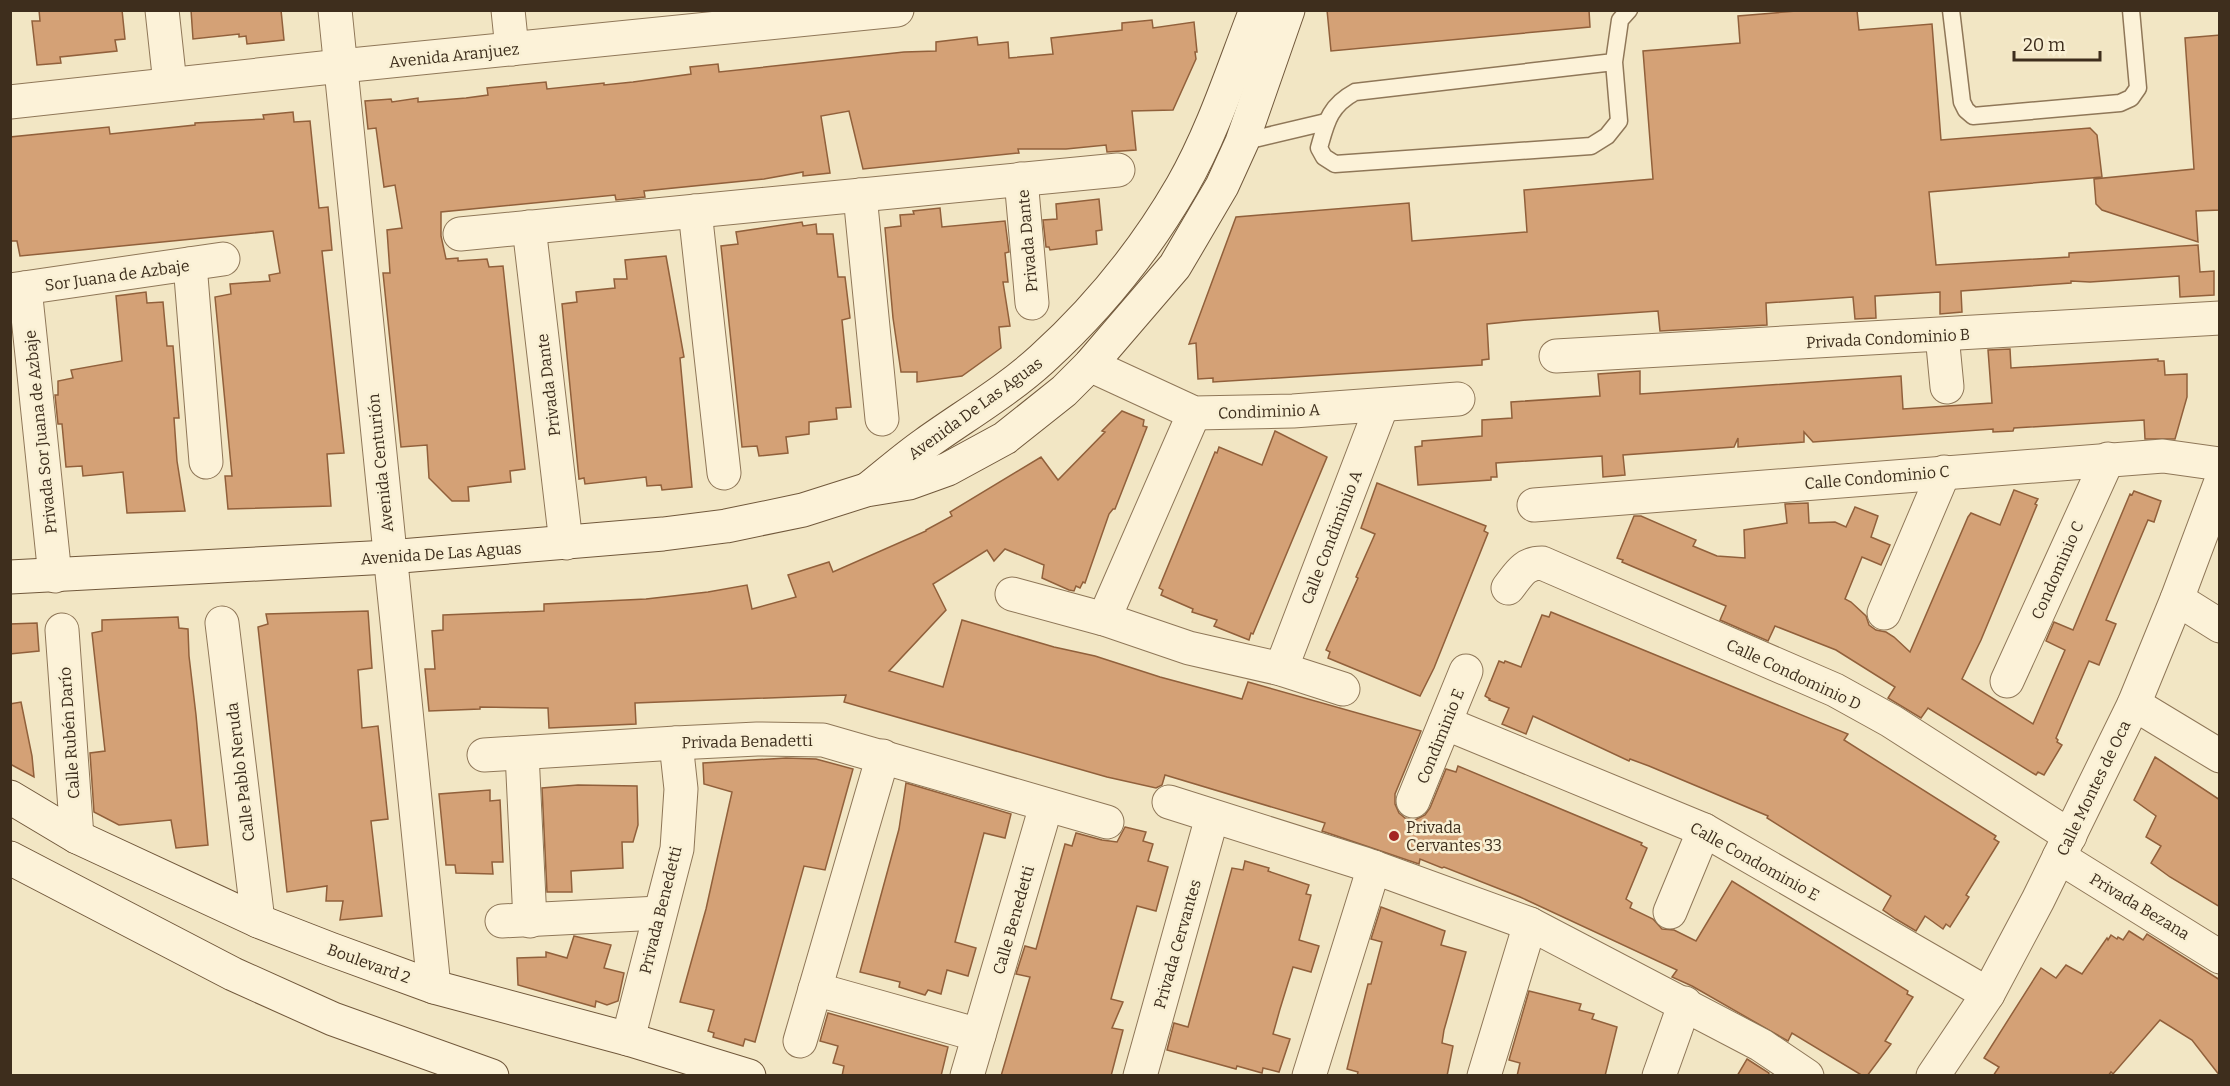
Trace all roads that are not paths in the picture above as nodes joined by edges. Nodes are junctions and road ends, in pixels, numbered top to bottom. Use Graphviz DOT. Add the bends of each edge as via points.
graph roads {
  1 [pos="162,10"];
  2 [pos="335,10"];
  3 [pos="508,10"];
  4 [pos="897,10"];
  5 [pos="1256,10"];
  6 [pos="1288,10"];
  7 [pos="1629,10"];
  8 [pos="1951,10"];
  9 [pos="2131,10"];
  10 [pos="512,49"];
  11 [pos="1614,62"];
  12 [pos="341,66"];
  13 [pos="170,84"];
  14 [pos="10,102"];
  15 [pos="1326,122"];
  16 [pos="1242,142"];
  17 [pos="1118,170"];
  18 [pos="1021,179"];
  19 [pos="860,195"];
  20 [pos="695,211"];
  21 [pos="530,227"];
  22 [pos="460,234"];
  23 [pos="224,259"];
  24 [pos="190,264"];
  25 [pos="18,289"];
  26 [pos="1032,303"];
  27 [pos="2220,318"];
  28 [pos="1942,335"];
  29 [pos="1556,356"];
  30 [pos="1090,365"];
  31 [pos="1947,387"];
  32 [pos="1458,399"];
  33 [pos="1382,405"];
  34 [pos="1194,413"];
  35 [pos="882,419"];
  36 [pos="2108,459"];
  37 [pos="206,462"];
  38 [pos="2220,464"];
  39 [pos="1944,472"];
  40 [pos="724,473"];
  41 [pos="2220,484"];
  42 [pos="866,490"];
  43 [pos="1534,505"];
  44 [pos="566,543"];
  45 [pos="389,557"];
  46 [pos="55,576"];
  47 [pos="10,577"];
  48 [pos="1509,588"];
  49 [pos="1012,594"];
  50 [pos="2177,599"];
  51 [pos="1884,613"];
  52 [pos="1104,619"];
  53 [pos="222,623"];
  54 [pos="2220,626"];
  55 [pos="62,630"];
  56 [pos="1281,669"];
  57 [pos="1466,671"];
  58 [pos="2007,681"];
  59 [pos="1343,689"];
  60 [pos="2134,704"];
  61 [pos="1445,723"];
  62 [pos="676,743"];
  63 [pos="522,753"];
  64 [pos="484,755"];
  65 [pos="883,756"];
  66 [pos="2220,756"];
  67 [pos="10,797"];
  68 [pos="1413,801"];
  69 [pos="1169,802"];
  70 [pos="1046,806"];
  71 [pos="1212,817"];
  72 [pos="1107,822"];
  73 [pos="1704,830"];
  74 [pos="77,837"];
  75 [pos="2064,847"];
  76 [pos="10,858"];
  77 [pos="1374,867"];
  78 [pos="1670,912"];
  79 [pos="659,914"];
  80 [pos="258,921"];
  81 [pos="1530,924"];
  82 [pos="2220,957"];
  83 [pos="434,987"];
  84 [pos="814,989"];
  85 [pos="1988,994"];
  86 [pos="1685,1003"];
  87 [pos="979,1035"];
  88 [pos="628,1039"];
  89 [pos="800,1041"];
  90 [pos="450,1070"];
  91 [pos="1147,1074"];
  92 [pos="492,1076"];
  93 [pos="749,1076"];
  94 [pos="967,1076"];
  95 [pos="1309,1076"];
  96 [pos="1484,1076"];
  97 [pos="1659,1076"];
  98 [pos="1807,1076"];
  99 [pos="1933,1076"];
  1 -- 13 [label="street"];
  2 -- 12 [label="street, Avenida Centurión"];
  3 -- 10 [label="street"];
  4 -- 10 [label="street, Avenida Aranjuez"];
  5 -- 42 [label="street, Avenida De Las Aguas" via="1209,129 1182,185 1145,244 1098,302 1042,359"];
  6 -- 16 [label="street, Avenida De Las Aguas"];
  7 -- 11 [label="lane" via="1620,20"];
  8 -- 9 [label="lane" via="1962,102 1973,116 2120,104 2131,98 2138,88"];
  10 -- 12 [label="street, Avenida Aranjuez"];
  11 -- 15 [label="lane" via="1355,92 1335,105"];
  11 -- 15 [label="lane" via="1619,120 1607,136 1591,146 1335,164 1323,157 1319,148"];
  12 -- 13 [label="street, Avenida Aranjuez"];
  12 -- 45 [label="street, Avenida Centurión"];
  13 -- 14 [label="street, Avenida Aranjuez"];
  15 -- 16 [label="lane"];
  16 -- 30 [label="street, Avenida De Las Aguas" via="1222,186 1175,266"];
  17 -- 18 [label="street, Privada Dante"];
  18 -- 19 [label="street, Privada Dante"];
  18 -- 26 [label="street, Privada Dante"];
  19 -- 20 [label="street, Privada Dante"];
  19 -- 35 [label="street"];
  20 -- 21 [label="street, Privada Dante"];
  20 -- 40 [label="street"];
  21 -- 22 [label="street, Privada Dante"];
  21 -- 44 [label="street, Privada Dante"];
  23 -- 24 [label="street, Sor Juana de Azbaje"];
  24 -- 25 [label="street, Sor Juana de Azbaje"];
  24 -- 37 [label="street"];
  25 -- 46 [label="street, Privada Sor Juana de Azbaje"];
  27 -- 28 [label="street, Privada Condominio B"];
  28 -- 29 [label="street, Privada Condominio B"];
  28 -- 31 [label="street"];
  30 -- 34 [label="street, Condiminio A"];
  30 -- 42 [label="street, Avenida De Las Aguas" via="1005,438 948,469 909,483"];
  32 -- 33 [label="street, Condiminio A"];
  33 -- 34 [label="street, Condiminio A"];
  33 -- 56 [label="street, Calle Condiminio A"];
  34 -- 52 [label="street"];
  36 -- 38 [label="street, Calle Condominio C" via="2163,456"];
  36 -- 39 [label="street, Calle Condominio C"];
  36 -- 58 [label="street, Condominio C"];
  39 -- 43 [label="street, Calle Condominio C"];
  39 -- 51 [label="street"];
  41 -- 50 [label="street, Calle Montes de Oca"];
  42 -- 44 [label="street, Avenida De Las Aguas" via="803,510 726,526"];
  44 -- 45 [label="street, Avenida De Las Aguas"];
  45 -- 46 [label="street, Avenida De Las Aguas"];
  45 -- 83 [label="street, Avenida Centurión"];
  46 -- 47 [label="street, Avenida De Las Aguas"];
  48 -- 75 [label="street, Calle Condominio D" via="1531,563 1542,563 1835,690 1892,721"];
  49 -- 52 [label="street"];
  50 -- 54 [label="street"];
  50 -- 60 [label="street, Calle Montes de Oca"];
  52 -- 56 [label="street" via="1189,648"];
  53 -- 80 [label="street, Calle Pablo Neruda"];
  55 -- 74 [label="street, Calle Rubén Darío"];
  56 -- 59 [label="street"];
  57 -- 61 [label="street, Condiminio E"];
  60 -- 66 [label="street"];
  60 -- 75 [label="street, Calle Montes de Oca"];
  61 -- 68 [label="street, Condiminio E"];
  61 -- 73 [label="street, Calle Condominio E"];
  62 -- 63 [label="street, Privada Benadetti"];
  62 -- 65 [label="street, Privada Benadetti" via="823,740"];
  62 -- 79 [label="street, Privada Benedetti" via="681,789 677,849"];
  63 -- 64 [label="street, Privada Benadetti"];
  63 -- 79 [label="street" via="516,921"];
  65 -- 70 [label="street, Privada Benadetti"];
  65 -- 84 [label="street"];
  67 -- 74 [label="street, Boulevard 2"];
  69 -- 71 [label="street"];
  70 -- 72 [label="street, Privada Benadetti"];
  70 -- 87 [label="street, Calle Benedetti"];
  71 -- 77 [label="street"];
  71 -- 91 [label="street, Privada Cervantes"];
  73 -- 78 [label="street"];
  73 -- 85 [label="street, Calle Condominio E"];
  74 -- 80 [label="street, Boulevard 2"];
  75 -- 82 [label="street, Privada Bezana"];
  75 -- 85 [label="street, Calle Montes de Oca"];
  76 -- 90 [label="street" via="233,974"];
  77 -- 81 [label="street"];
  77 -- 95 [label="street"];
  79 -- 88 [label="street, Privada Benedetti"];
  80 -- 83 [label="street, Boulevard 2"];
  81 -- 86 [label="street"];
  81 -- 96 [label="street"];
  83 -- 88 [label="street, Boulevard 2"];
  84 -- 87 [label="street"];
  84 -- 89 [label="street"];
  85 -- 99 [label="street, Calle Montes de Oca"];
  86 -- 97 [label="street"];
  86 -- 98 [label="street"];
  87 -- 94 [label="street, Calle Benedetti"];
  88 -- 93 [label="street, Boulevard 2"];
  90 -- 92 [label="street"];
}
